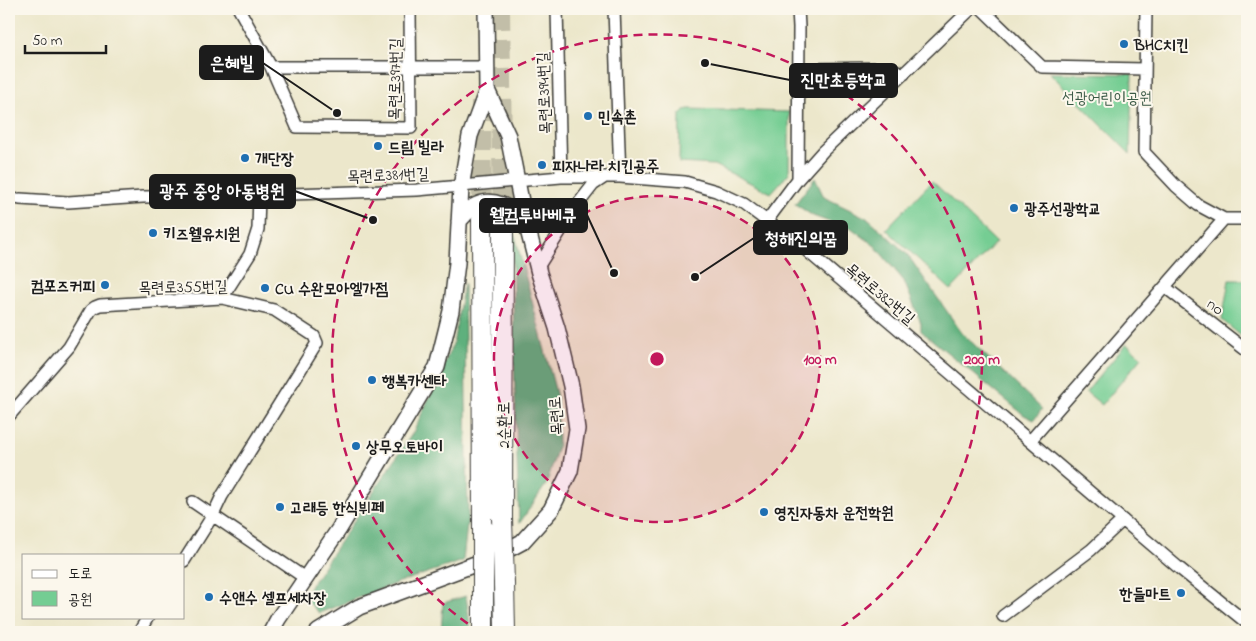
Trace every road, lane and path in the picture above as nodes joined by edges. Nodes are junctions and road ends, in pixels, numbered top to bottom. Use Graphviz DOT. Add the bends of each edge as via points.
graph roads {
  1 [pos="239,9"];
  2 [pos="410,9"];
  3 [pos="486,9"];
  4 [pos="557,9"];
  5 [pos="614,9"];
  6 [pos="798,9"];
  7 [pos="971,9"];
  8 [pos="982,9"];
  9 [pos="1146,9"];
  10 [pos="271,67"];
  11 [pos="487,67"];
  12 [pos="412,68"];
  13 [pos="799,69"];
  14 [pos="1146,69"];
  15 [pos="904,74"];
  16 [pos="487,90"];
  17 [pos="561,177"];
  18 [pos="605,177"];
  19 [pos="620,177"];
  20 [pos="798,179"];
  21 [pos="518,181"];
  22 [pos="461,187"];
  23 [pos="259,195"];
  24 [pos="20,199"];
  25 [pos="503,218"];
  26 [pos="482,219"];
  27 [pos="1224,219"];
  28 [pos="1247,219"];
  29 [pos="459,221"];
  30 [pos="526,222"];
  31 [pos="766,222"];
  32 [pos="538,266"];
  33 [pos="1165,287"];
  34 [pos="222,298"];
  35 [pos="1247,351"];
  36 [pos="9,416"];
  37 [pos="1030,441"];
  38 [pos="193,502"];
  39 [pos="213,515"];
  40 [pos="1123,520"];
  41 [pos="185,559"];
  42 [pos="305,578"];
  43 [pos="1003,616"];
  44 [pos="147,618"];
  45 [pos="1247,623"];
  46 [pos="139,632"];
  47 [pos="271,632"];
  48 [pos="318,632"];
  49 [pos="483,632"];
  50 [pos="505,632"];
  1 -- 10 [label="street"];
  2 -- 12 [label="street, 목련로397번길"];
  3 -- 11 [label="main road, 목련로"];
  4 -- 17 [label="street, 목련로394번길"];
  5 -- 19 [label="street"];
  6 -- 13 [label="street"];
  7 -- 15 [label="street"];
  8 -- 14 [label="street" via="1042,67"];
  9 -- 14 [label="street"];
  10 -- 12 [label="street"];
  10 -- 12 [label="street, 목련로397번길" via="297,127 411,128"];
  11 -- 12 [label="street"];
  11 -- 16 [label="main road, 목련로"];
  13 -- 15 [label="street" via="890,68"];
  13 -- 20 [label="street"];
  14 -- 27 [label="street" via="1144,152 1198,205"];
  15 -- 20 [label="street"];
  16 -- 21 [label="main road, 목련로" via="508,136"];
  16 -- 22 [label="main road, 목련로" via="470,136"];
  17 -- 18 [label="street, 목련로382번길"];
  17 -- 21 [label="street, 목련로382번길"];
  18 -- 19 [label="street, 목련로382번길"];
  18 -- 32 [label="street" via="593,185 574,208"];
  19 -- 31 [label="street, 목련로382번길" via="685,182 716,191 744,204"];
  20 -- 31 [label="street"];
  21 -- 22 [label="street, 목련로381번길"];
  21 -- 30 [label="main road, 목련로"];
  22 -- 23 [label="street, 목련로381번길"];
  22 -- 29 [label="main road, 목련로"];
  23 -- 24 [label="street, 목련로381번길" via="68,202"];
  23 -- 34 [label="street" via="258,229 250,254"];
  25 -- 50 [label="highway, 2순환로, bridge"];
  26 -- 49 [label="highway, 2순환로, bridge"];
  27 -- 28 [label="street"];
  27 -- 33 [label="street"];
  29 -- 30 [label="main road" via="472,208 491,202 515,211"];
  29 -- 42 [label="main road, 목련로" via="451,311 436,367 339,529"];
  30 -- 32 [label="main road, 목련로"];
  31 -- 37 [label="street, 목련로382번길" via="806,251"];
  32 -- 48 [label="main road, 목련로" via="557,328 577,428 570,471 551,510 522,542 494,557 359,607"];
  33 -- 35 [label="street, no"];
  33 -- 37 [label="street"];
  34 -- 36 [label="street, 목련로355번길" via="95,307 90,310 69,348"];
  34 -- 39 [label="street, 목련로355번길" via="274,310 314,336 317,343"];
  37 -- 40 [label="street, 목련로382번길"];
  38 -- 39 [label="street"];
  39 -- 41 [label="street, 목련로355번길"];
  39 -- 42 [label="street"];
  40 -- 43 [label="street" via="1090,550"];
  40 -- 45 [label="street, 목련로382번길"];
  42 -- 47 [label="main road, 목련로"];
  44 -- 46 [label="street"];
}
